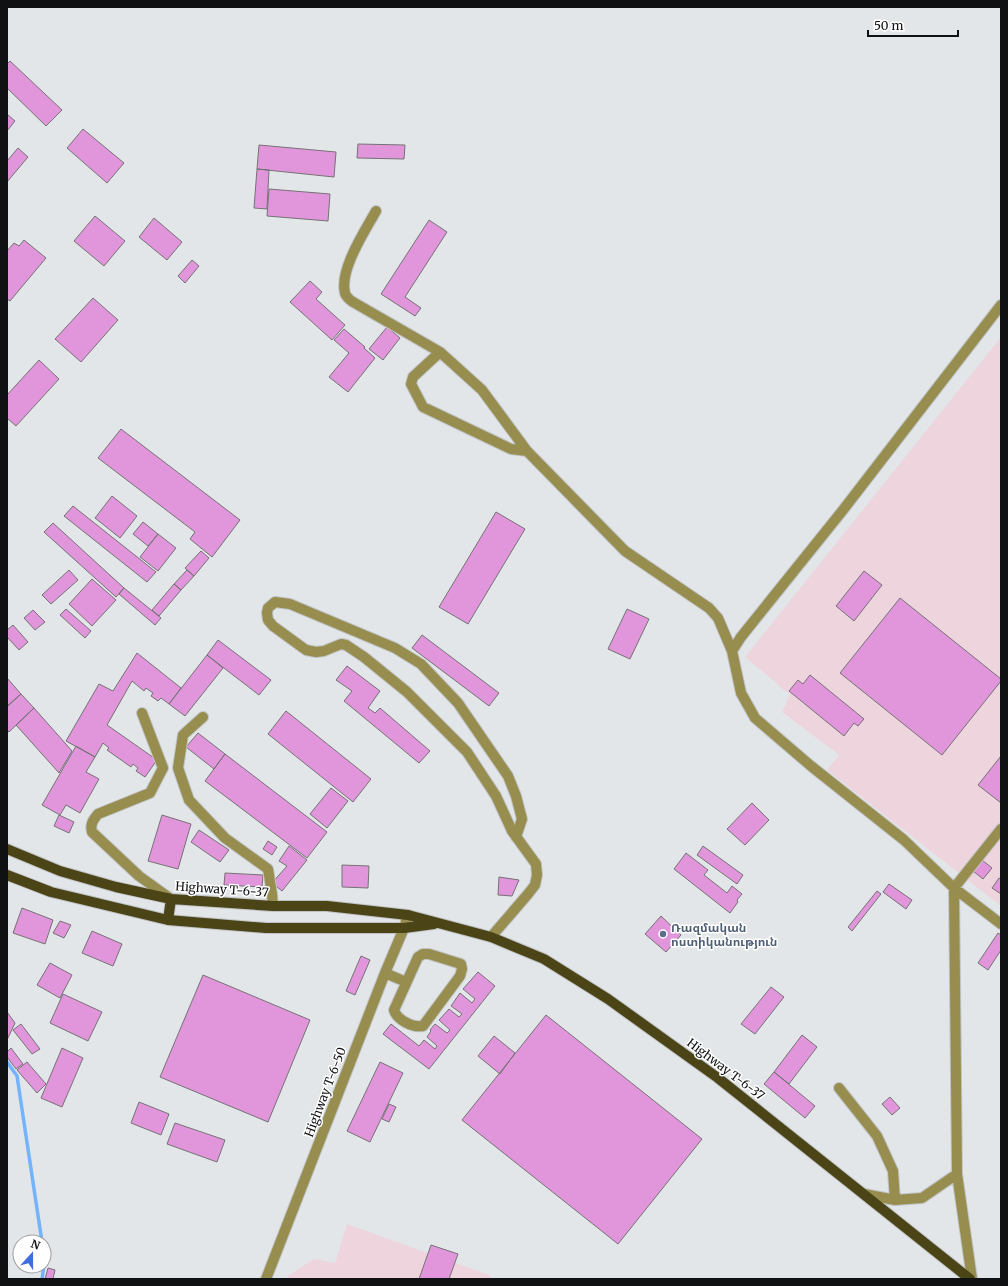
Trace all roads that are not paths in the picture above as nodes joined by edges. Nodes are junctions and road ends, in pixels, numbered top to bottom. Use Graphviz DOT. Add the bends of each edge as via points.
graph roads {
  1 [pos="376,211"];
  2 [pos="1001,305"];
  3 [pos="440,352"];
  4 [pos="527,451"];
  5 [pos="732,651"];
  6 [pos="142,713"];
  7 [pos="203,717"];
  8 [pos="1001,829"];
  9 [pos="516,837"];
  10 [pos="7,849"];
  11 [pos="7,875"];
  12 [pos="954,888"];
  13 [pos="171,899"];
  14 [pos="272,906"];
  15 [pos="408,915"];
  16 [pos="168,920"];
  17 [pos="440,924"];
  18 [pos="1001,924"];
  19 [pos="404,928"];
  20 [pos="491,937"];
  21 [pos="385,973"];
  22 [pos="406,982"];
  23 [pos="839,1088"];
  24 [pos="958,1174"];
  25 [pos="864,1194"];
  26 [pos="895,1200"];
  27 [pos="266,1279"];
  28 [pos="971,1279"];
  1 -- 3 [label="street" via="349,262 344,279 345,294 353,302"];
  2 -- 5 [label="street"];
  3 -- 4 [label="street" via="482,390"];
  3 -- 4 [label="street" via="413,377 411,384 422,407 511,449"];
  4 -- 5 [label="street" via="625,551 709,608 718,618"];
  5 -- 12 [label="street" via="741,693 755,718 904,840"];
  6 -- 13 [label="street" via="163,768 150,792 98,814 91,826 92,832 139,876"];
  7 -- 14 [label="street" via="183,735 178,768 189,800 225,838 268,869"];
  8 -- 12 [label="street"];
  9 -- 9 [label="street" via="496,796 467,752 406,692 346,645 341,644 324,651 306,650 273,626 266,613 268,608 275,602 290,604 388,645 421,664 458,703 508,776 522,819"];
  9 -- 20 [label="street" via="536,864 535,885"];
  10 -- 13 [label="main road, Highway T-6-37" via="60,871"];
  11 -- 16 [label="main road, Highway T-6-37" via="51,892"];
  12 -- 18 [label="street"];
  12 -- 24 [label="street"];
  13 -- 14 [label="main road, Highway T-6-37"];
  13 -- 16 [label="main road"];
  14 -- 15 [label="main road, Highway T-6-37" via="327,906"];
  15 -- 17 [label="main road, Highway T-6-37"];
  15 -- 19 [label="street, Highway T-6-50"];
  16 -- 19 [label="main road, Highway T-6-37" via="266,928"];
  17 -- 19 [label="main road, Highway T-6-37"];
  17 -- 20 [label="main road, Highway T-6-37"];
  19 -- 21 [label="street, Highway T-6-50"];
  20 -- 25 [label="main road, Highway T-6-37" via="544,959 608,999 718,1078"];
  21 -- 22 [label="street"];
  21 -- 27 [label="street, Highway T-6-50"];
  22 -- 22 [label="street" via="418,957 423,954 461,964 460,976 423,1026 411,1025 396,1015 394,1010"];
  23 -- 26 [label="street" via="877,1136 893,1171"];
  24 -- 26 [label="street" via="922,1198"];
  24 -- 28 [label="street"];
  25 -- 26 [label="street"];
  25 -- 28 [label="main road, Highway T-6-37"];
}
